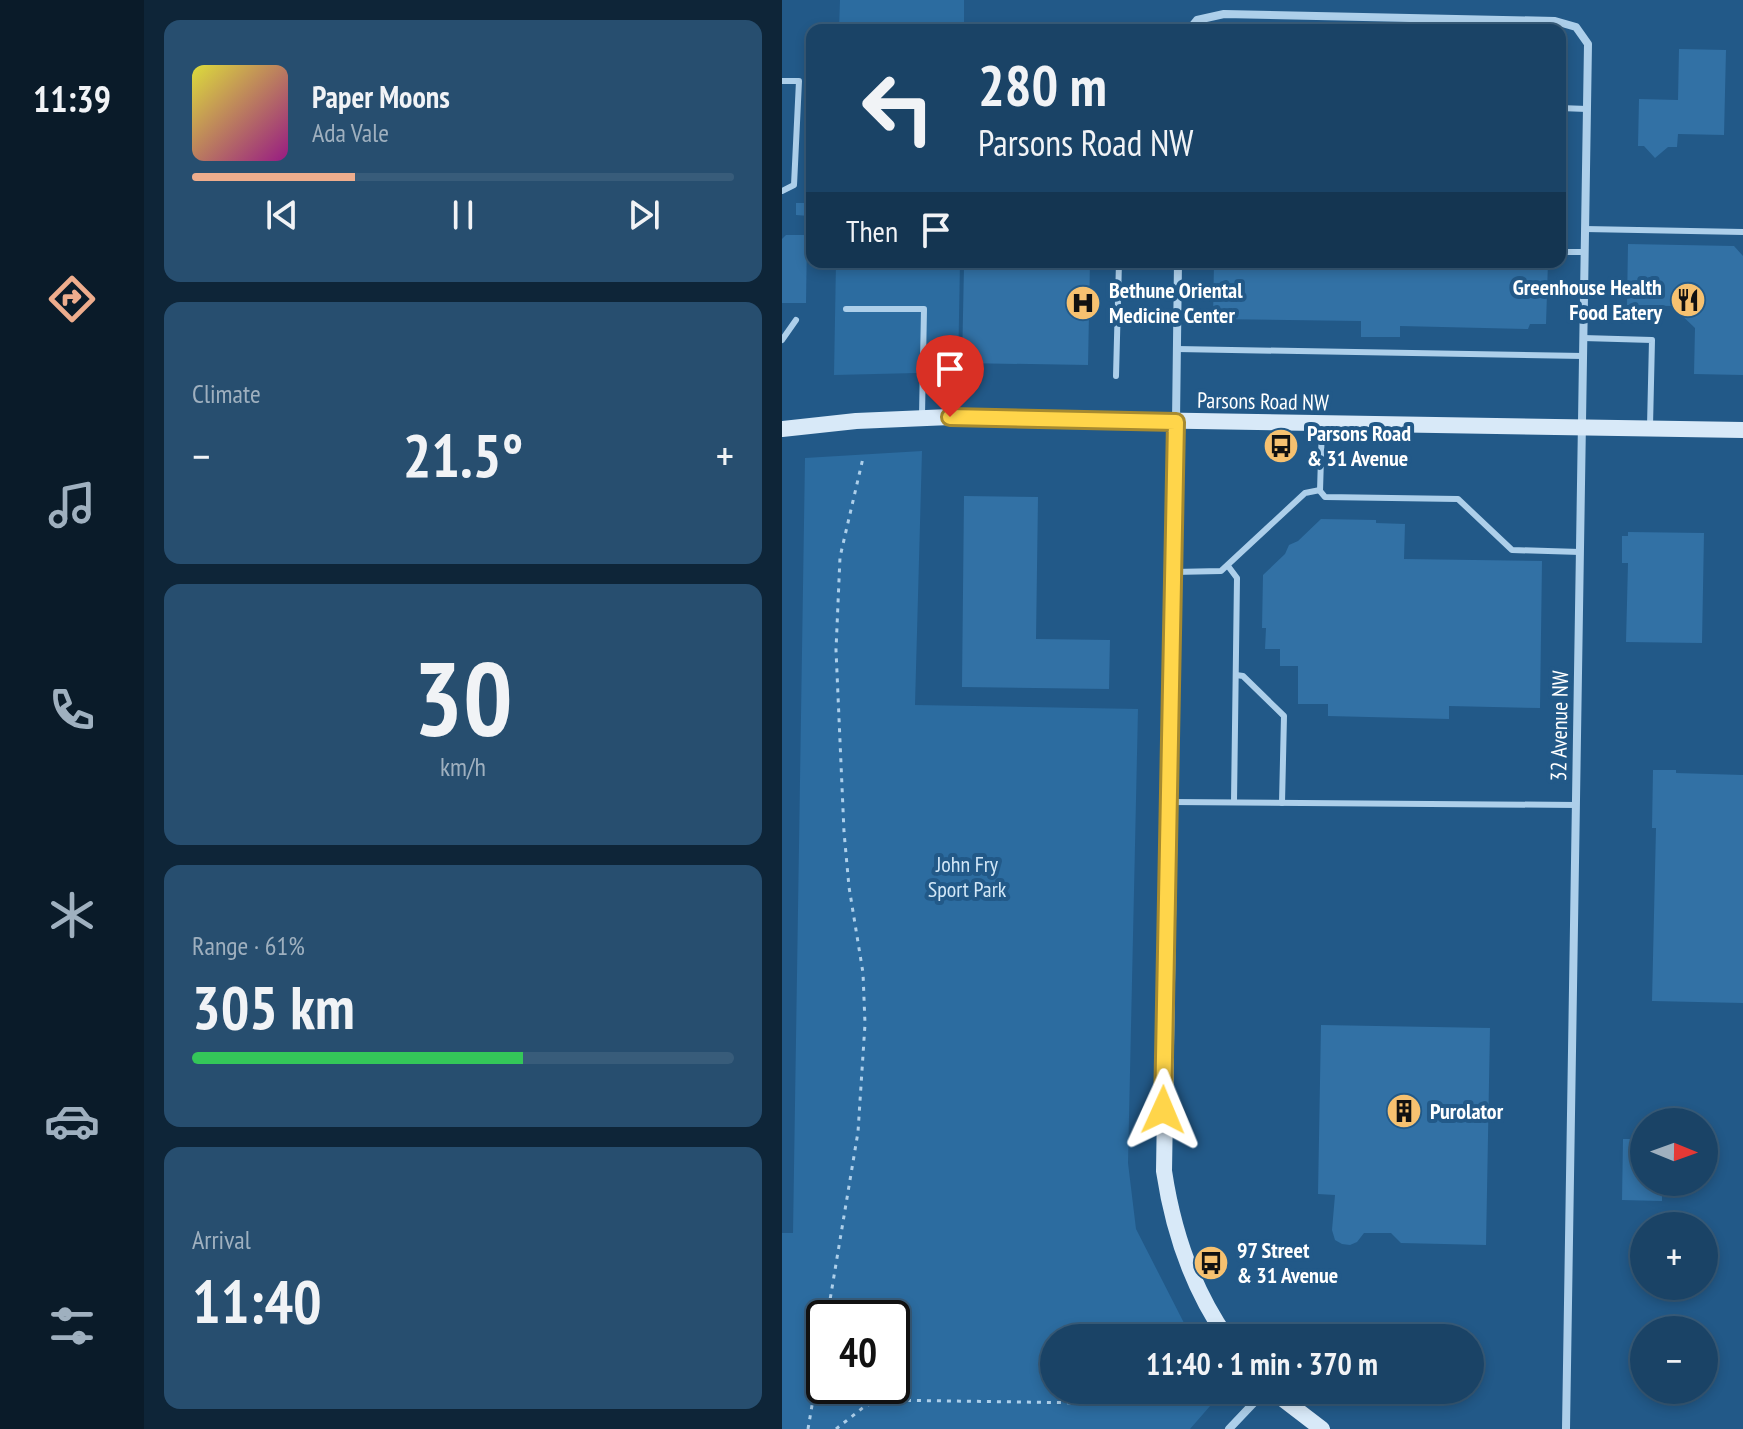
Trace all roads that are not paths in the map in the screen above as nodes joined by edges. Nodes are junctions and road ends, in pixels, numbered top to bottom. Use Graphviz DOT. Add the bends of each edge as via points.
graph roads {
  1 [pos="1194,24"];
  2 [pos="1475,24"];
  3 [pos="1514,24"];
  4 [pos="1566,24"];
  5 [pos="1566,24"];
  6 [pos="782,81"];
  7 [pos="1566,108"];
  8 [pos="1587,109"];
  9 [pos="782,191"];
  10 [pos="1585,229"];
  11 [pos="1743,232"];
  12 [pos="1566,252"];
  13 [pos="1584,252"];
  14 [pos="1119,268"];
  15 [pos="1178,268"];
  16 [pos="846,309"];
  17 [pos="796,320"];
  18 [pos="1583,338"];
  19 [pos="782,340"];
  20 [pos="1177,349"];
  21 [pos="1583,356"];
  22 [pos="1116,376"];
  23 [pos="922,418"];
  24 [pos="1176,422"];
  25 [pos="1322,424"];
  26 [pos="1582,428"];
  27 [pos="782,429"];
  28 [pos="1650,429"];
  29 [pos="1743,430"];
  30 [pos="1320,490"];
  31 [pos="1580,552"];
  32 [pos="1228,566"];
  33 [pos="1174,572"];
  34 [pos="1236,675"];
  35 [pos="1169,802"];
  36 [pos="1234,802"];
  37 [pos="1282,803"];
  38 [pos="1576,805"];
  39 [pos="1218,1324"];
  40 [pos="1254,1404"];
  41 [pos="1287,1404"];
  42 [pos="1229,1429"];
  43 [pos="1322,1429"];
  44 [pos="1566,1429"];
  1 -- 2 [label="street" via="1224,14"];
  3 -- 4 [label="street, 32 Avenue NW"];
  5 -- 8 [label="street, 32 Avenue NW" via="1576,27 1588,44"];
  6 -- 9 [label="lane" via="799,81 794,185"];
  7 -- 8 [label="lane"];
  8 -- 10 [label="street, 32 Avenue NW"];
  10 -- 11 [label="lane"];
  10 -- 13 [label="street, 32 Avenue NW"];
  12 -- 13 [label="lane"];
  13 -- 18 [label="street, 32 Avenue NW"];
  14 -- 22 [label="lane"];
  15 -- 20 [label="street"];
  16 -- 23 [label="lane" via="924,309"];
  17 -- 19 [label="lane"];
  18 -- 21 [label="street, 32 Avenue NW"];
  18 -- 28 [label="lane" via="1652,340"];
  20 -- 21 [label="lane"];
  20 -- 24 [label="street"];
  21 -- 26 [label="street, 32 Avenue NW"];
  23 -- 24 [label="street, Parsons Road NW"];
  23 -- 27 [label="street, Parsons Road NW"];
  24 -- 25 [label="street, Parsons Road NW"];
  24 -- 33 [label="street"];
  25 -- 26 [label="street, Parsons Road NW"];
  25 -- 30 [label="lane"];
  26 -- 28 [label="street, Parsons Road NW"];
  26 -- 31 [label="street, 32 Avenue NW"];
  28 -- 29 [label="street, Parsons Road NW"];
  30 -- 31 [label="lane" via="1330,498 1458,499 1512,550"];
  30 -- 32 [label="lane" via="1305,493"];
  31 -- 38 [label="street, 32 Avenue NW"];
  32 -- 33 [label="lane" via="1216,572"];
  32 -- 34 [label="lane" via="1237,578"];
  33 -- 35 [label="street"];
  34 -- 36 [label="lane"];
  34 -- 37 [label="lane" via="1284,716"];
  35 -- 36 [label="lane"];
  35 -- 39 [label="street" via="1164,1171 1192,1275"];
  36 -- 37 [label="lane"];
  37 -- 38 [label="lane"];
  38 -- 44 [label="street, 32 Avenue NW"];
  40 -- 42 [label="street"];
  41 -- 43 [label="street"];
}
